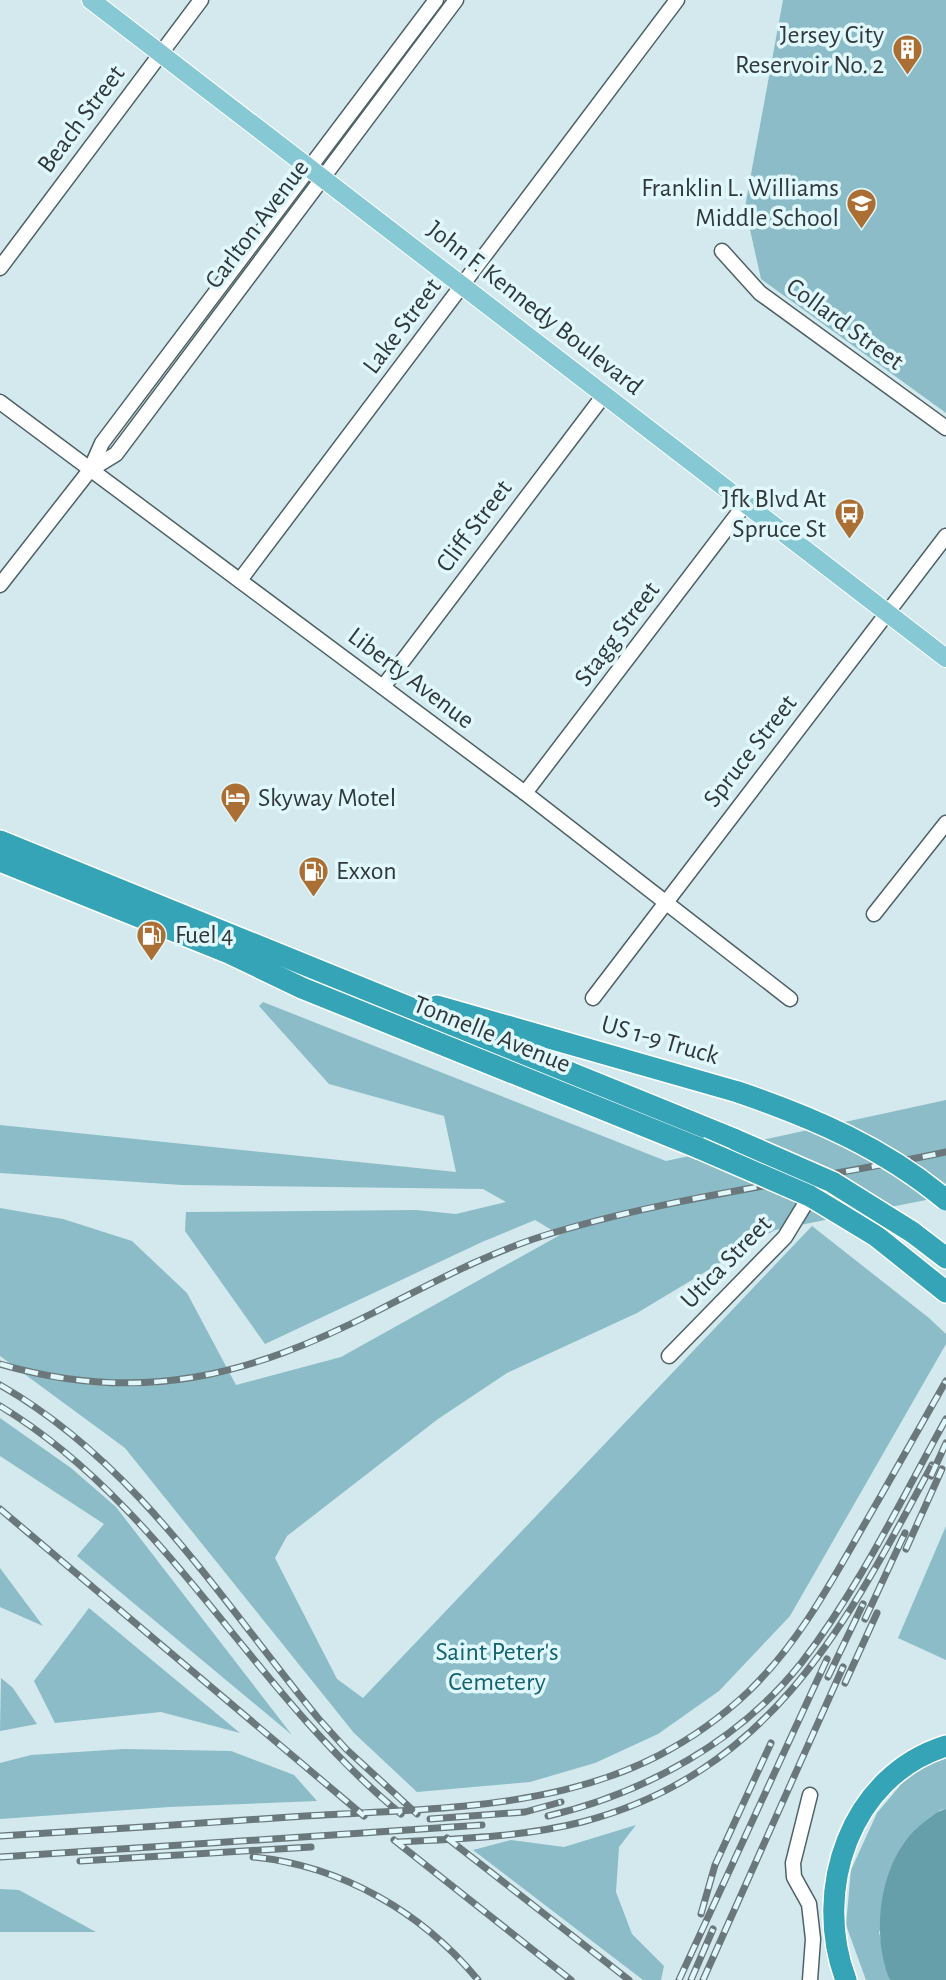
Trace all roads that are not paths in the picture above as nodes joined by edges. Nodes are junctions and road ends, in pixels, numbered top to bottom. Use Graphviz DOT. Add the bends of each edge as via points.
graph roads {
  1 [pos="91,0"];
  2 [pos="201,0"];
  3 [pos="436,0"];
  4 [pos="456,0"];
  5 [pos="677,0"];
  6 [pos="409,50"];
  7 [pos="161,52"];
  8 [pos="317,174"];
  9 [pos="722,251"];
  10 [pos="254,257"];
  11 [pos="0,268"];
  12 [pos="463,286"];
  13 [pos="175,349"];
  14 [pos="186,359"];
  15 [pos="604,395"];
  16 [pos="0,402"];
  17 [pos="946,428"];
  18 [pos="90,470"];
  19 [pos="746,503"];
  20 [pos="946,536"];
  21 [pos="240,580"];
  22 [pos="0,585"];
  23 [pos="887,612"];
  24 [pos="946,658"];
  25 [pos="383,687"];
  26 [pos="525,793"];
  27 [pos="946,823"];
  28 [pos="0,841"];
  29 [pos="0,861"];
  30 [pos="664,903"];
  31 [pos="874,914"];
  32 [pos="340,977"];
  33 [pos="593,998"];
  34 [pos="790,999"];
  35 [pos="810,1196"];
  36 [pos="946,1200"];
  37 [pos="946,1258"];
  38 [pos="944,1290"];
  39 [pos="669,1356"];
  40 [pos="946,1746"];
  41 [pos="810,1795"];
  42 [pos="810,1980"];
  43 [pos="846,1980"];
  1 -- 7 [label="main road, John F. Kennedy Boulevard"];
  2 -- 7 [label="street, Beach Street"];
  3 -- 6 [label="street, Carlton Avenue"];
  4 -- 6 [label="street, Carlton Avenue"];
  5 -- 12 [label="street, Lake Street"];
  6 -- 8 [label="street, Carlton Avenue"];
  7 -- 8 [label="main road, John F. Kennedy Boulevard"];
  7 -- 11 [label="street, Beach Street"];
  8 -- 10 [label="street, Carlton Avenue"];
  8 -- 12 [label="main road, John F. Kennedy Boulevard"];
  9 -- 17 [label="street, Collard Street" via="760,293"];
  10 -- 13 [label="street, Carlton Avenue"];
  10 -- 14 [label="street, Carlton Avenue"];
  12 -- 15 [label="main road, John F. Kennedy Boulevard"];
  12 -- 21 [label="street, Lake Street"];
  13 -- 14 [label="street"];
  13 -- 18 [label="street, Carlton Avenue" via="102,443"];
  14 -- 18 [label="street, Carlton Avenue" via="116,454"];
  15 -- 19 [label="main road, John F. Kennedy Boulevard"];
  15 -- 25 [label="street, Cliff Street"];
  16 -- 18 [label="street, Liberty Avenue"];
  18 -- 21 [label="street, Liberty Avenue"];
  18 -- 22 [label="street, Carlton Avenue"];
  19 -- 23 [label="main road, John F. Kennedy Boulevard"];
  19 -- 26 [label="street, Stagg Street"];
  20 -- 23 [label="street, Spruce Street"];
  21 -- 25 [label="street, Liberty Avenue"];
  23 -- 24 [label="main road, John F. Kennedy Boulevard"];
  23 -- 30 [label="street, Spruce Street"];
  25 -- 26 [label="street, Liberty Avenue"];
  26 -- 30 [label="street, Liberty Avenue"];
  27 -- 31 [label="street"];
  28 -- 32 [label="highway, Tonnelle Avenue"];
  29 -- 35 [label="highway, Tonnelle Avenue, bridge"];
  30 -- 33 [label="street, Spruce Street"];
  30 -- 34 [label="street, Liberty Avenue"];
  32 -- 36 [label="highway, US 1-9 Truck, bridge" via="738,1092 810,1118 866,1144"];
  32 -- 37 [label="highway, Tonnelle Avenue, bridge" via="832,1182"];
  35 -- 38 [label="highway, Tonnelle Avenue" via="890,1247"];
  35 -- 39 [label="street, Utica Street" via="785,1237"];
  40 -- 43 [label="highway" via="912,1760 890,1776 863,1808 850,1834 840,1860 834,1904 837,1947"];
  41 -- 42 [label="street" via="793,1877 809,1904 813,1939"];
}
